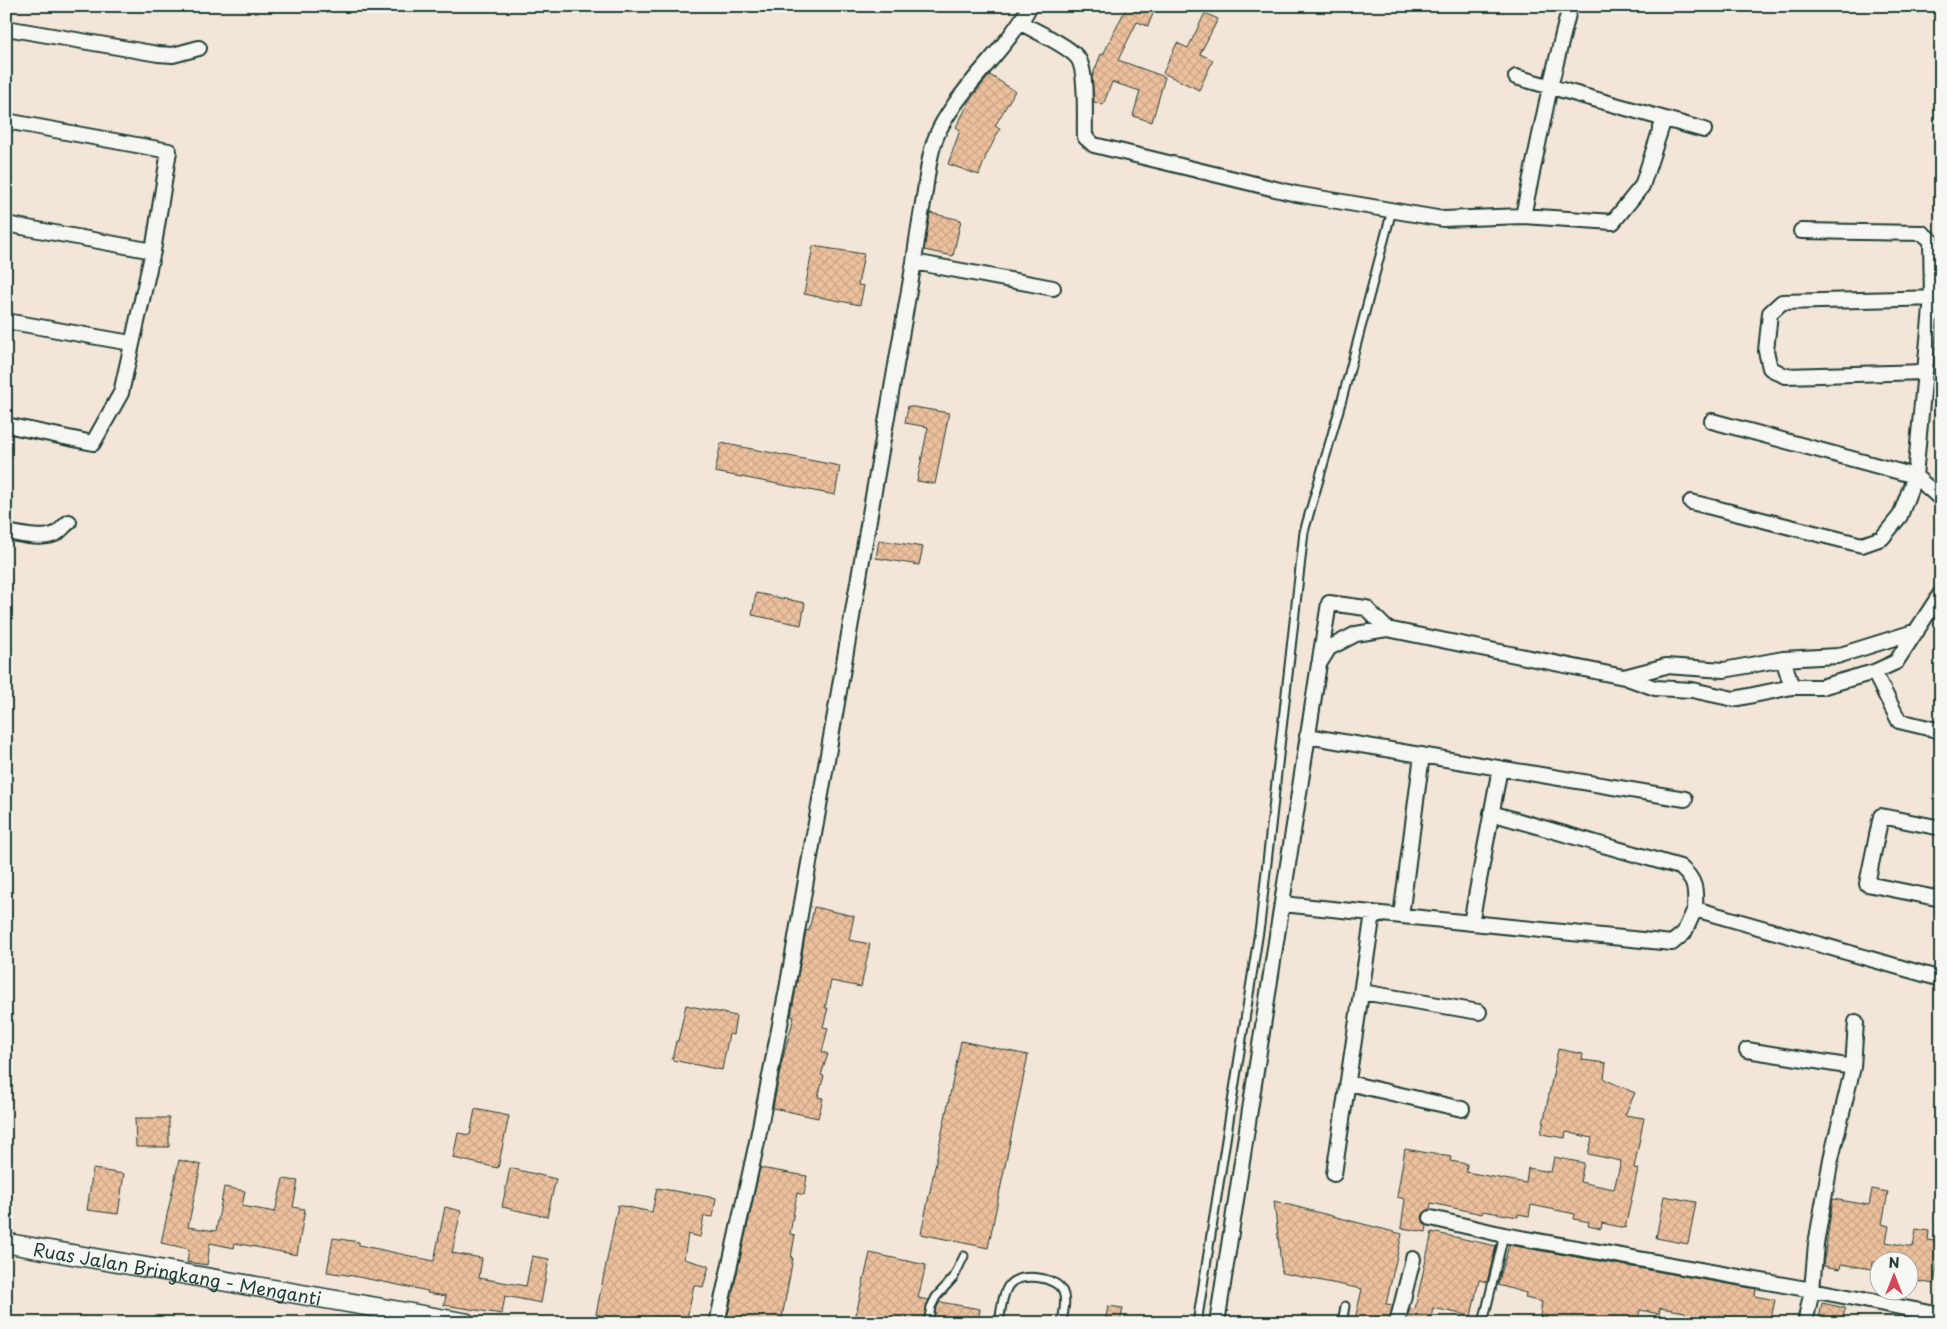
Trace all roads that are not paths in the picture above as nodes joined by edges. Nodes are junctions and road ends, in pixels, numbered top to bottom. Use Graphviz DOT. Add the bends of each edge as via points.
graph roads {
  1 [pos="1030,6"];
  2 [pos="1570,6"];
  3 [pos="1021,23"];
  4 [pos="6,28"];
  5 [pos="199,48"];
  6 [pos="1516,78"];
  7 [pos="1550,87"];
  8 [pos="1664,119"];
  9 [pos="6,121"];
  10 [pos="1704,130"];
  11 [pos="1392,210"];
  12 [pos="1523,216"];
  13 [pos="6,224"];
  14 [pos="1801,231"];
  15 [pos="153,251"];
  16 [pos="914,262"];
  17 [pos="1052,288"];
  18 [pos="1936,298"];
  19 [pos="6,321"];
  20 [pos="131,343"];
  21 [pos="1925,372"];
  22 [pos="1712,422"];
  23 [pos="6,425"];
  24 [pos="1915,476"];
  25 [pos="1941,499"];
  26 [pos="1690,502"];
  27 [pos="69,522"];
  28 [pos="6,532"];
  29 [pos="1941,593"];
  30 [pos="1387,628"];
  31 [pos="1918,630"];
  32 [pos="1783,659"];
  33 [pos="1319,664"];
  34 [pos="1874,672"];
  35 [pos="1624,677"];
  36 [pos="1792,687"];
  37 [pos="1941,731"];
  38 [pos="1308,736"];
  39 [pos="1422,755"];
  40 [pos="1500,768"];
  41 [pos="1685,799"];
  42 [pos="1491,814"];
  43 [pos="1941,828"];
  44 [pos="1941,899"];
  45 [pos="1282,904"];
  46 [pos="1695,909"];
  47 [pos="1373,913"];
  48 [pos="1401,916"];
  49 [pos="1471,923"];
  50 [pos="1941,979"];
  51 [pos="1362,992"];
  52 [pos="1479,1012"];
  53 [pos="1856,1022"];
  54 [pos="1747,1050"];
  55 [pos="1853,1067"];
  56 [pos="1348,1083"];
  57 [pos="1462,1109"];
  58 [pos="1334,1174"];
  59 [pos="1431,1218"];
  60 [pos="1504,1235"];
  61 [pos="6,1243"];
  62 [pos="964,1256"];
  63 [pos="1413,1259"];
  64 [pos="1812,1290"];
  65 [pos="1345,1306"];
  66 [pos="1941,1315"];
  67 [pos="466,1323"];
  68 [pos="717,1323"];
  69 [pos="928,1323"];
  70 [pos="999,1323"];
  71 [pos="1062,1323"];
  72 [pos="1197,1323"];
  73 [pos="1217,1323"];
  74 [pos="1342,1323"];
  75 [pos="1397,1323"];
  76 [pos="1483,1323"];
  77 [pos="1805,1323"];
  1 -- 3 [label="street"];
  2 -- 7 [label="street"];
  3 -- 11 [label="street" via="1078,57 1084,73 1085,137 1094,145 1296,194"];
  3 -- 16 [label="street" via="940,128 932,147"];
  4 -- 5 [label="street" via="158,54 173,55"];
  6 -- 7 [label="street"];
  7 -- 8 [label="street"];
  7 -- 12 [label="street"];
  8 -- 10 [label="street"];
  8 -- 12 [label="street" via="1642,186 1613,222"];
  9 -- 15 [label="street" via="169,151"];
  11 -- 12 [label="street" via="1443,219"];
  11 -- 72 [label="lane" via="1304,532 1260,925"];
  13 -- 15 [label="street"];
  14 -- 18 [label="street" via="1922,233 1931,240"];
  15 -- 20 [label="street"];
  16 -- 17 [label="street"];
  16 -- 68 [label="street" via="787,989"];
  18 -- 21 [label="street"];
  18 -- 21 [label="street" via="1782,302 1770,313 1766,351 1770,368 1785,376"];
  19 -- 20 [label="street"];
  20 -- 23 [label="street" via="122,392 93,442"];
  21 -- 24 [label="street"];
  22 -- 24 [label="street"];
  24 -- 25 [label="street"];
  24 -- 26 [label="street" via="1900,516 1882,538 1862,545"];
  27 -- 28 [label="street" via="58,533 49,535"];
  29 -- 31 [label="street"];
  30 -- 33 [label="street" via="1356,634 1328,648"];
  30 -- 33 [label="street" via="1366,608 1329,603"];
  30 -- 35 [label="street"];
  31 -- 32 [label="street" via="1837,656"];
  31 -- 34 [label="street" via="1896,662"];
  32 -- 35 [label="street" via="1724,670 1666,666"];
  32 -- 36 [label="street"];
  33 -- 38 [label="street"];
  34 -- 36 [label="street" via="1820,687"];
  34 -- 37 [label="street" via="1899,721"];
  35 -- 36 [label="street" via="1655,688 1692,690 1734,699"];
  38 -- 39 [label="street"];
  38 -- 45 [label="street"];
  39 -- 40 [label="street"];
  39 -- 48 [label="street"];
  40 -- 41 [label="street"];
  40 -- 42 [label="street"];
  42 -- 46 [label="street" via="1680,867 1689,874 1696,890"];
  42 -- 49 [label="street"];
  43 -- 44 [label="street" via="1881,816 1867,884"];
  45 -- 47 [label="street"];
  45 -- 73 [label="street"];
  46 -- 49 [label="street" via="1684,933 1672,943"];
  46 -- 50 [label="street"];
  47 -- 48 [label="street"];
  47 -- 51 [label="street"];
  48 -- 49 [label="street"];
  51 -- 52 [label="street"];
  51 -- 56 [label="street"];
  53 -- 55 [label="street"];
  54 -- 55 [label="street"];
  55 -- 64 [label="street" via="1831,1160 1816,1244"];
  56 -- 57 [label="street"];
  56 -- 58 [label="street"];
  59 -- 60 [label="street"];
  60 -- 64 [label="street"];
  60 -- 76 [label="lane"];
  61 -- 67 [label="main road, Ruas Jalan Bringkang - Menganti"];
  62 -- 69 [label="lane" via="954,1277 936,1297"];
  63 -- 75 [label="street"];
  64 -- 66 [label="street"];
  64 -- 77 [label="street"];
  65 -- 74 [label="lane"];
  70 -- 71 [label="lane" via="1008,1286 1018,1278 1039,1278 1056,1284 1063,1292"];
}
